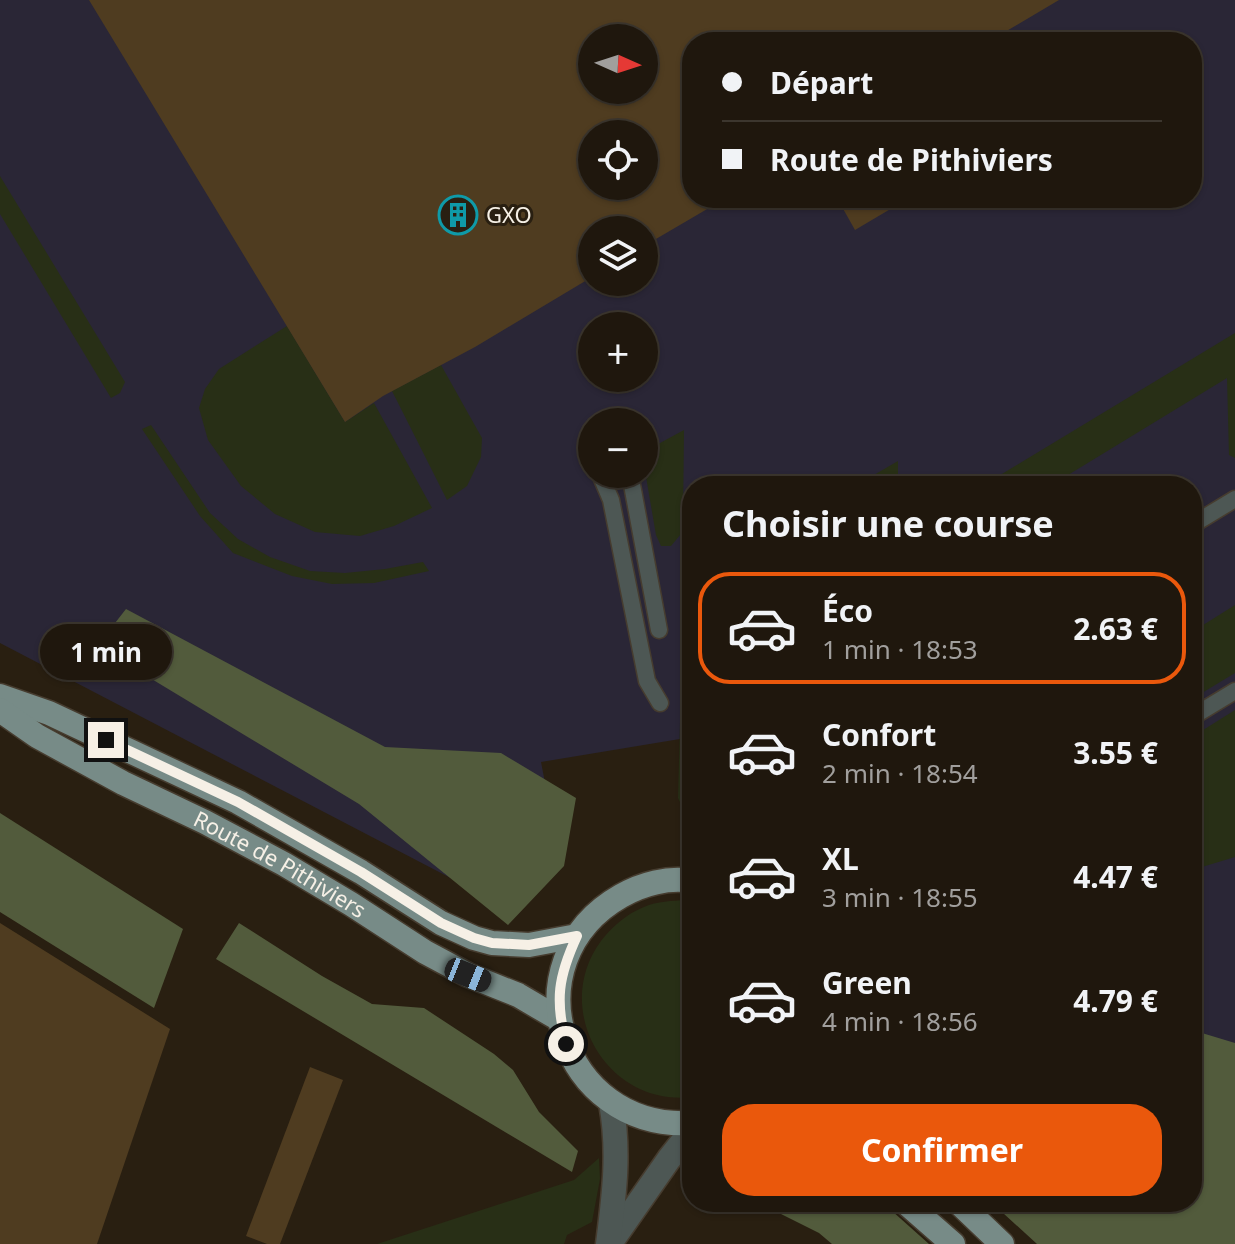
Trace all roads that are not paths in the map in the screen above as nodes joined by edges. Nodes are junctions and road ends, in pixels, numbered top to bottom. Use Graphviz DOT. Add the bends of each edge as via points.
graph roads {
  1 [pos="606,488"];
  2 [pos="633,488"];
  3 [pos="1235,499"];
  4 [pos="1202,519"];
  5 [pos="659,630"];
  6 [pos="1235,691"];
  7 [pos="0,696"];
  8 [pos="660,703"];
  9 [pos="0,710"];
  10 [pos="1202,711"];
  11 [pos="682,881"];
  12 [pos="577,936"];
  13 [pos="559,1019"];
  14 [pos="611,1103"];
  15 [pos="682,1124"];
  16 [pos="682,1143"];
  17 [pos="916,1212"];
  18 [pos="968,1212"];
  19 [pos="609,1244"];
  20 [pos="953,1244"];
  21 [pos="1002,1244"];
  1 -- 8 [label="lane" via="647,681"];
  2 -- 5 [label="lane"];
  3 -- 4 [label="lane"];
  6 -- 10 [label="lane"];
  7 -- 12 [label="main road, Route de Pithiviers" via="49,713 238,802 474,938 529,945"];
  9 -- 13 [label="main road, Route de Pithiviers" via="123,783 284,864 425,952"];
  11 -- 12 [label="main road" via="632,889 609,902"];
  12 -- 13 [label="main road" via="565,962"];
  13 -- 14 [label="main road" via="577,1067"];
  14 -- 15 [label="main road" via="654,1121"];
  14 -- 19 [label="street" via="617,1167"];
  16 -- 19 [label="street"];
  17 -- 20 [label="main road"];
  18 -- 21 [label="main road"];
}
